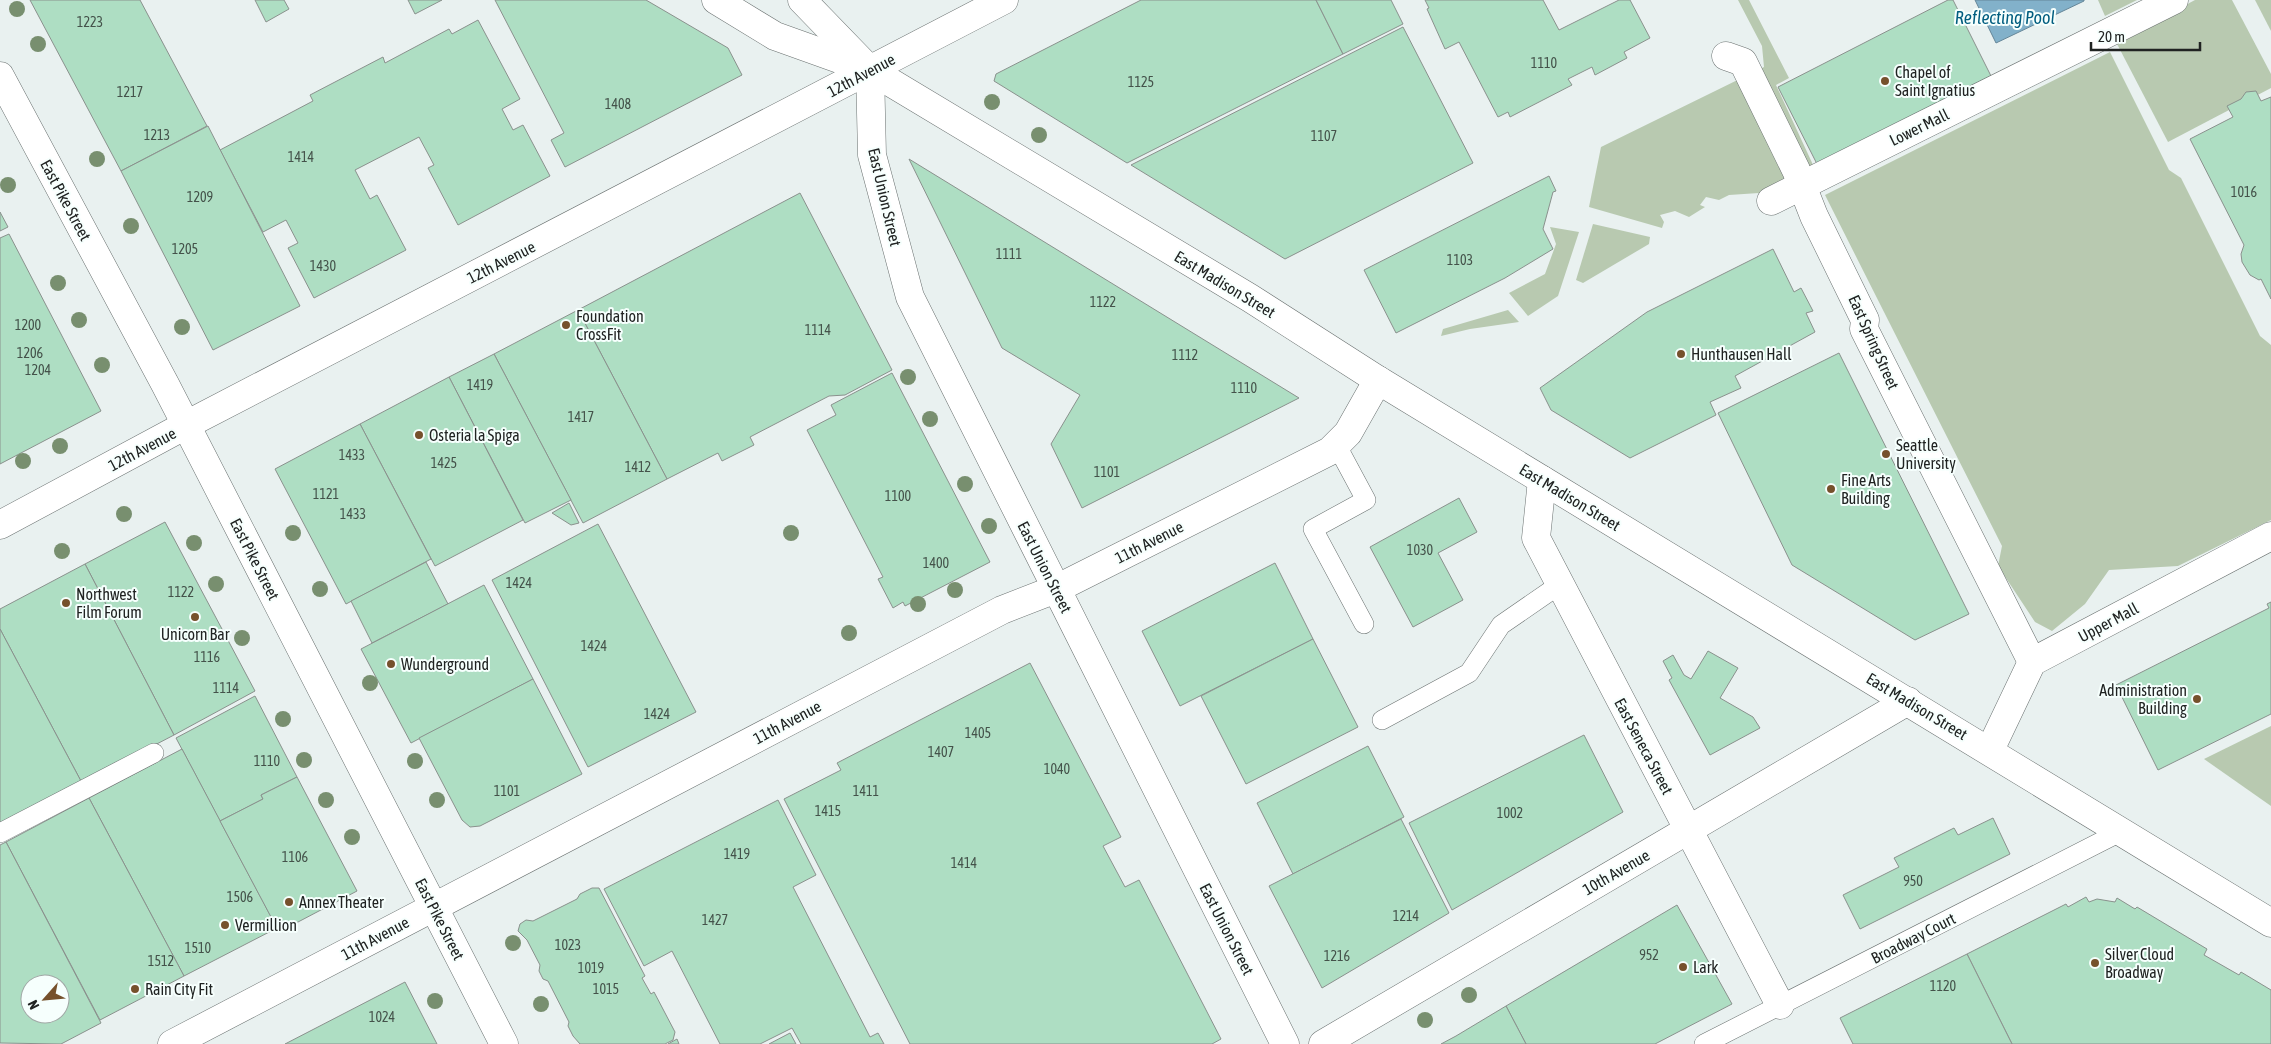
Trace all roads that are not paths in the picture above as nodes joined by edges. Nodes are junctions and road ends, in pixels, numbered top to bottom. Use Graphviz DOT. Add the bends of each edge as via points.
graph roads {
  1 [pos="716,0"];
  2 [pos="802,0"];
  3 [pos="1004,0"];
  4 [pos="2174,0"];
  5 [pos="1726,56"];
  6 [pos="870,70"];
  7 [pos="0,76"];
  8 [pos="1802,185"];
  9 [pos="1771,201"];
  10 [pos="1378,380"];
  11 [pos="186,425"];
  12 [pos="1337,446"];
  13 [pos="1542,480"];
  14 [pos="0,525"];
  15 [pos="2271,536"];
  16 [pos="1559,585"];
  17 [pos="1056,589"];
  18 [pos="1364,624"];
  19 [pos="2032,662"];
  20 [pos="1908,701"];
  21 [pos="1382,720"];
  22 [pos="1990,750"];
  23 [pos="154,753"];
  24 [pos="1688,830"];
  25 [pos="2122,831"];
  26 [pos="0,833"];
  27 [pos="434,907"];
  28 [pos="2271,923"];
  29 [pos="1780,1005"];
  30 [pos="172,1044"];
  31 [pos="504,1044"];
  32 [pos="1285,1044"];
  33 [pos="1323,1044"];
  34 [pos="1704,1044"];
  1 -- 6 [label="street, East Madison Street" via="775,36"];
  2 -- 6 [label="street, East Madison Street"];
  3 -- 6 [label="street, 12th Avenue"];
  4 -- 8 [label="street, Lower Mall"];
  5 -- 8 [label="street, East Spring Street" via="1743,62"];
  6 -- 10 [label="street, East Madison Street" via="1250,298"];
  6 -- 11 [label="street, 12th Avenue"];
  6 -- 17 [label="street, East Union Street" via="872,155 910,297"];
  7 -- 11 [label="street, East Pike Street"];
  8 -- 9 [label="street, Lower Mall"];
  8 -- 19 [label="street, East Spring Street" via="1865,320 1864,329"];
  10 -- 12 [label="street, 11th Avenue"];
  10 -- 13 [label="street, East Madison Street"];
  11 -- 14 [label="street, 12th Avenue"];
  11 -- 27 [label="street, East Pike Street"];
  12 -- 17 [label="street, 11th Avenue"];
  12 -- 18 [label="lane" via="1366,500 1313,529"];
  13 -- 16 [label="street, East Seneca Street" via="1536,538"];
  13 -- 20 [label="street, East Madison Street"];
  15 -- 19 [label="street, Upper Mall"];
  16 -- 21 [label="lane" via="1501,625 1469,673"];
  16 -- 24 [label="street, East Seneca Street"];
  17 -- 27 [label="street, 11th Avenue" via="1002,610"];
  17 -- 32 [label="street, East Union Street"];
  19 -- 22 [label="street"];
  20 -- 22 [label="street, East Madison Street"];
  20 -- 24 [label="street, 10th Avenue"];
  22 -- 25 [label="street, East Madison Street"];
  23 -- 26 [label="lane"];
  24 -- 29 [label="street, East Seneca Street"];
  24 -- 33 [label="street, 10th Avenue"];
  25 -- 28 [label="street, East Madison Street"];
  25 -- 29 [label="lane, Broadway Court"];
  27 -- 30 [label="street, 11th Avenue"];
  27 -- 31 [label="street, East Pike Street"];
  29 -- 34 [label="lane, Broadway Court"];
}
